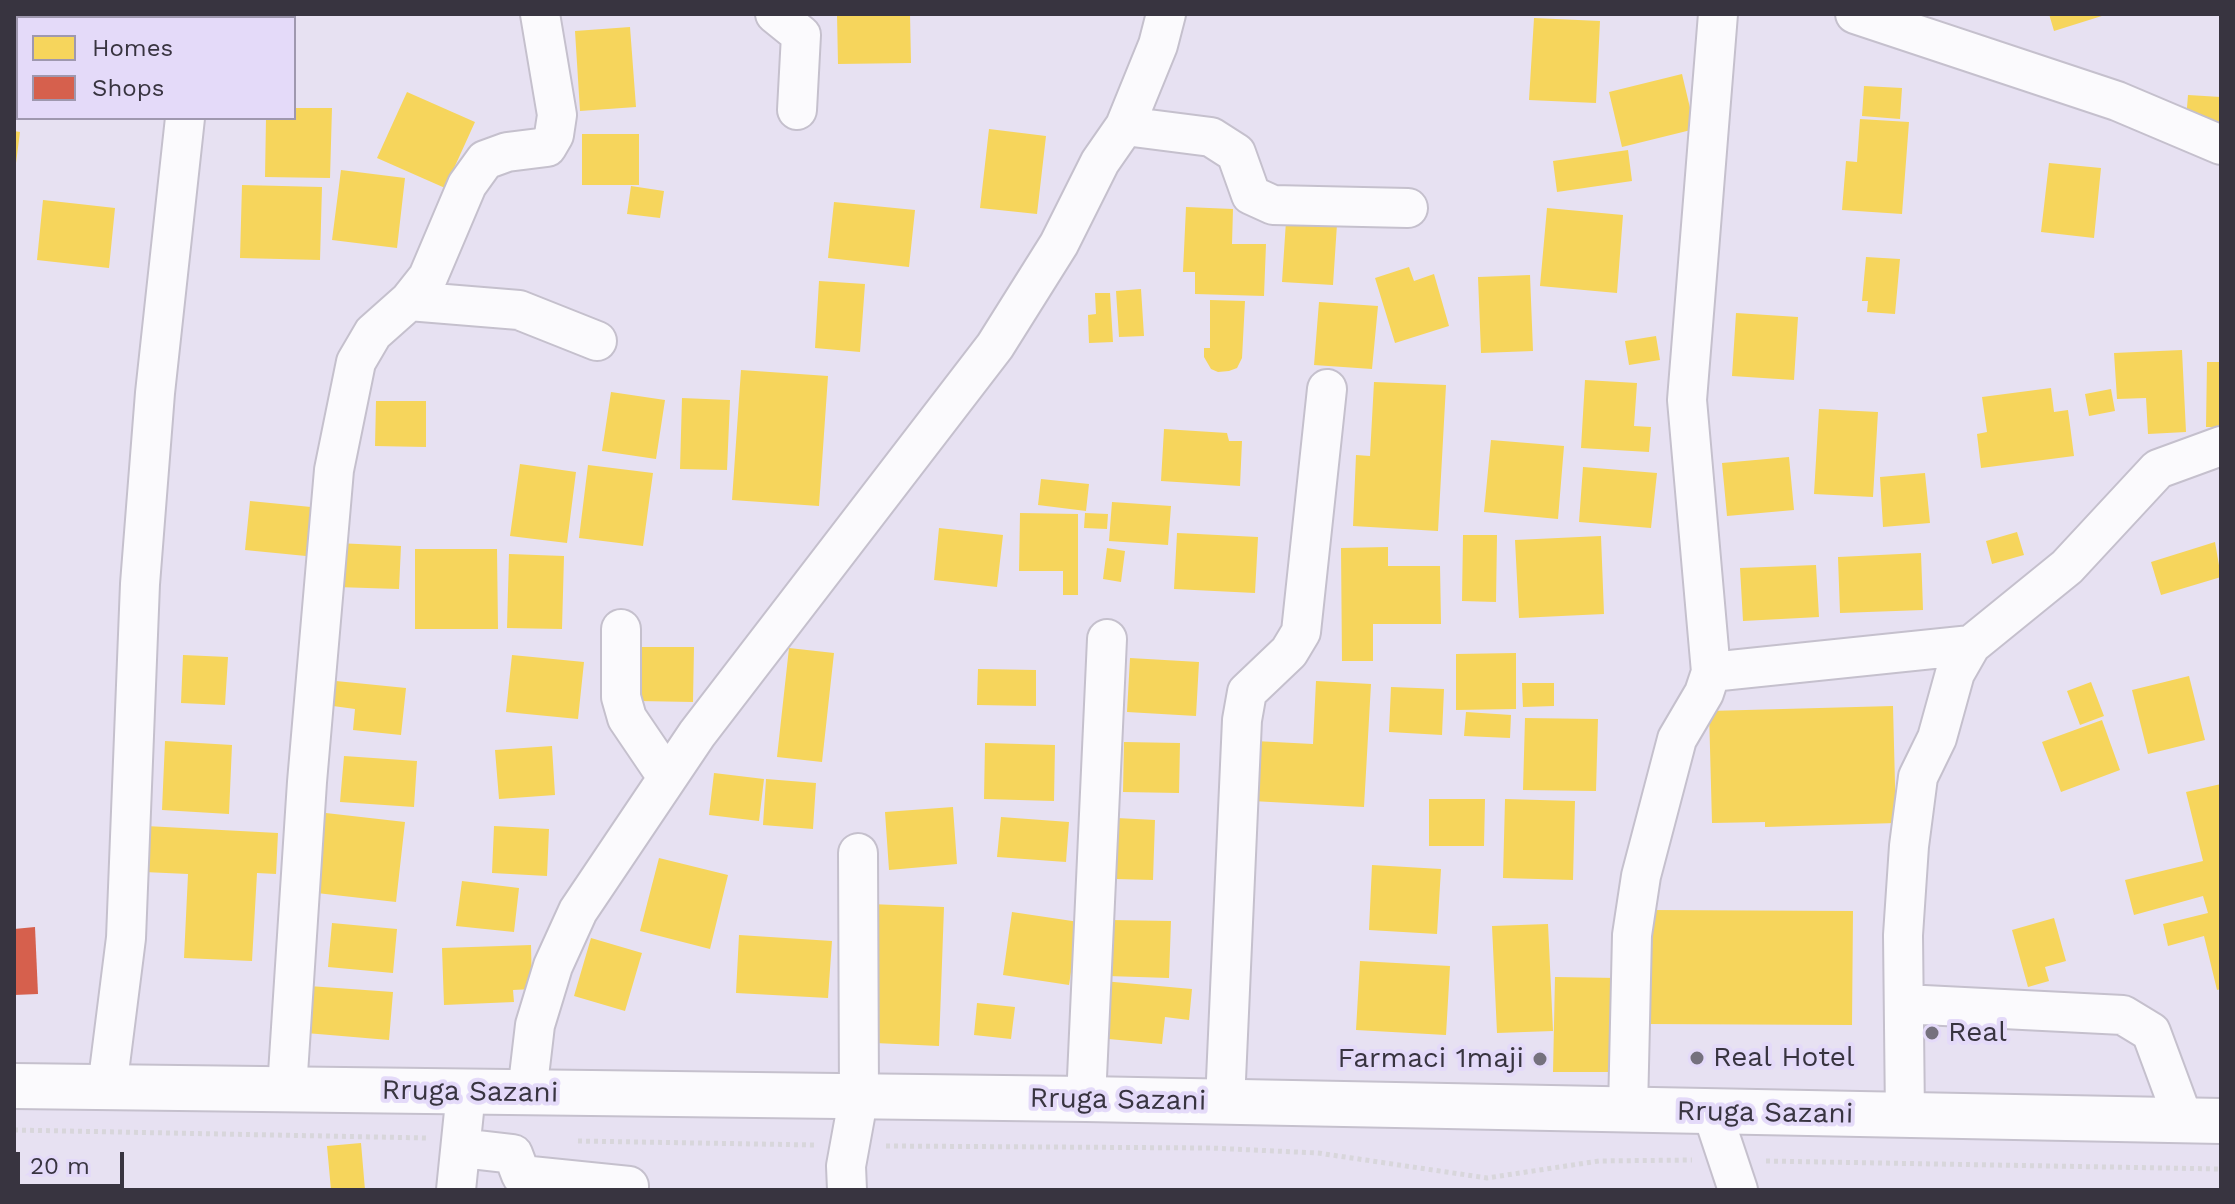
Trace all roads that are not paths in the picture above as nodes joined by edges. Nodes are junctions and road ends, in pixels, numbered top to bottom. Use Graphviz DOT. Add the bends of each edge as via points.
graph roads {
  1 [pos="540,14"];
  2 [pos="775,14"];
  3 [pos="1166,14"];
  4 [pos="1718,14"];
  5 [pos="1855,14"];
  6 [pos="797,110"];
  7 [pos="185,120"];
  8 [pos="1125,126"];
  9 [pos="2221,145"];
  10 [pos="1408,208"];
  11 [pos="409,301"];
  12 [pos="597,341"];
  13 [pos="1327,389"];
  14 [pos="2221,446"];
  15 [pos="621,629"];
  16 [pos="1107,639"];
  17 [pos="1971,645"];
  18 [pos="1711,672"];
  19 [pos="667,777"];
  20 [pos="858,853"];
  21 [pos="1904,1004"];
  22 [pos="14,1086"];
  23 [pos="107,1088"];
  24 [pos="287,1089"];
  25 [pos="466,1092"];
  26 [pos="527,1093"];
  27 [pos="859,1095"];
  28 [pos="1086,1099"];
  29 [pos="1225,1102"];
  30 [pos="1628,1110"];
  31 [pos="1712,1112"];
  32 [pos="1905,1117"];
  33 [pos="2203,1121"];
  34 [pos="461,1143"];
  35 [pos="1734,1175"];
  36 [pos="521,1182"];
  37 [pos="629,1186"];
  38 [pos="456,1190"];
  39 [pos="847,1190"];
  1 -- 11 [label="street" via="557,115 554,135 547,147 485,160 467,185 428,277"];
  2 -- 6 [label="street" via="801,35"];
  3 -- 8 [label="street"];
  4 -- 18 [label="street" via="1687,400"];
  5 -- 9 [label="street" via="2117,101"];
  7 -- 23 [label="street" via="155,393 140,584 126,938"];
  8 -- 10 [label="street" via="1211,137 1236,153 1251,195 1273,205"];
  8 -- 19 [label="street" via="995,346"];
  11 -- 12 [label="street" via="519,310"];
  11 -- 24 [label="street" via="373,333 356,362 334,470"];
  13 -- 29 [label="street" via="1301,632 1289,652 1247,692 1242,720"];
  14 -- 17 [label="street" via="2158,469 2067,567"];
  15 -- 19 [label="street" via="621,697 627,718"];
  16 -- 28 [label="street"];
  17 -- 18 [label="street"];
  17 -- 21 [label="street" via="1955,673 1937,738 1918,777 1903,935"];
  18 -- 30 [label="street" via="1677,739 1641,876 1632,935"];
  19 -- 26 [label="street" via="578,911 553,966 535,1025"];
  20 -- 27 [label="street"];
  21 -- 32 [label="street"];
  21 -- 33 [label="street" via="2123,1015 2151,1032"];
  22 -- 23 [label="main road, Rruga Sazani"];
  23 -- 24 [label="main road, Rruga Sazani"];
  24 -- 25 [label="main road, Rruga Sazani"];
  25 -- 26 [label="main road, Rruga Sazani"];
  25 -- 34 [label="street"];
  26 -- 27 [label="main road, Rruga Sazani"];
  27 -- 28 [label="main road, Rruga Sazani"];
  27 -- 39 [label="street"];
  28 -- 29 [label="main road, Rruga Sazani"];
  29 -- 30 [label="main road, Rruga Sazani"];
  30 -- 31 [label="main road, Rruga Sazani"];
  31 -- 32 [label="main road, Rruga Sazani"];
  31 -- 35 [label="street"];
  32 -- 33 [label="main road, Rruga Sazani"];
  34 -- 36 [label="street" via="513,1154"];
  34 -- 38 [label="street"];
  36 -- 37 [label="street"];
}
